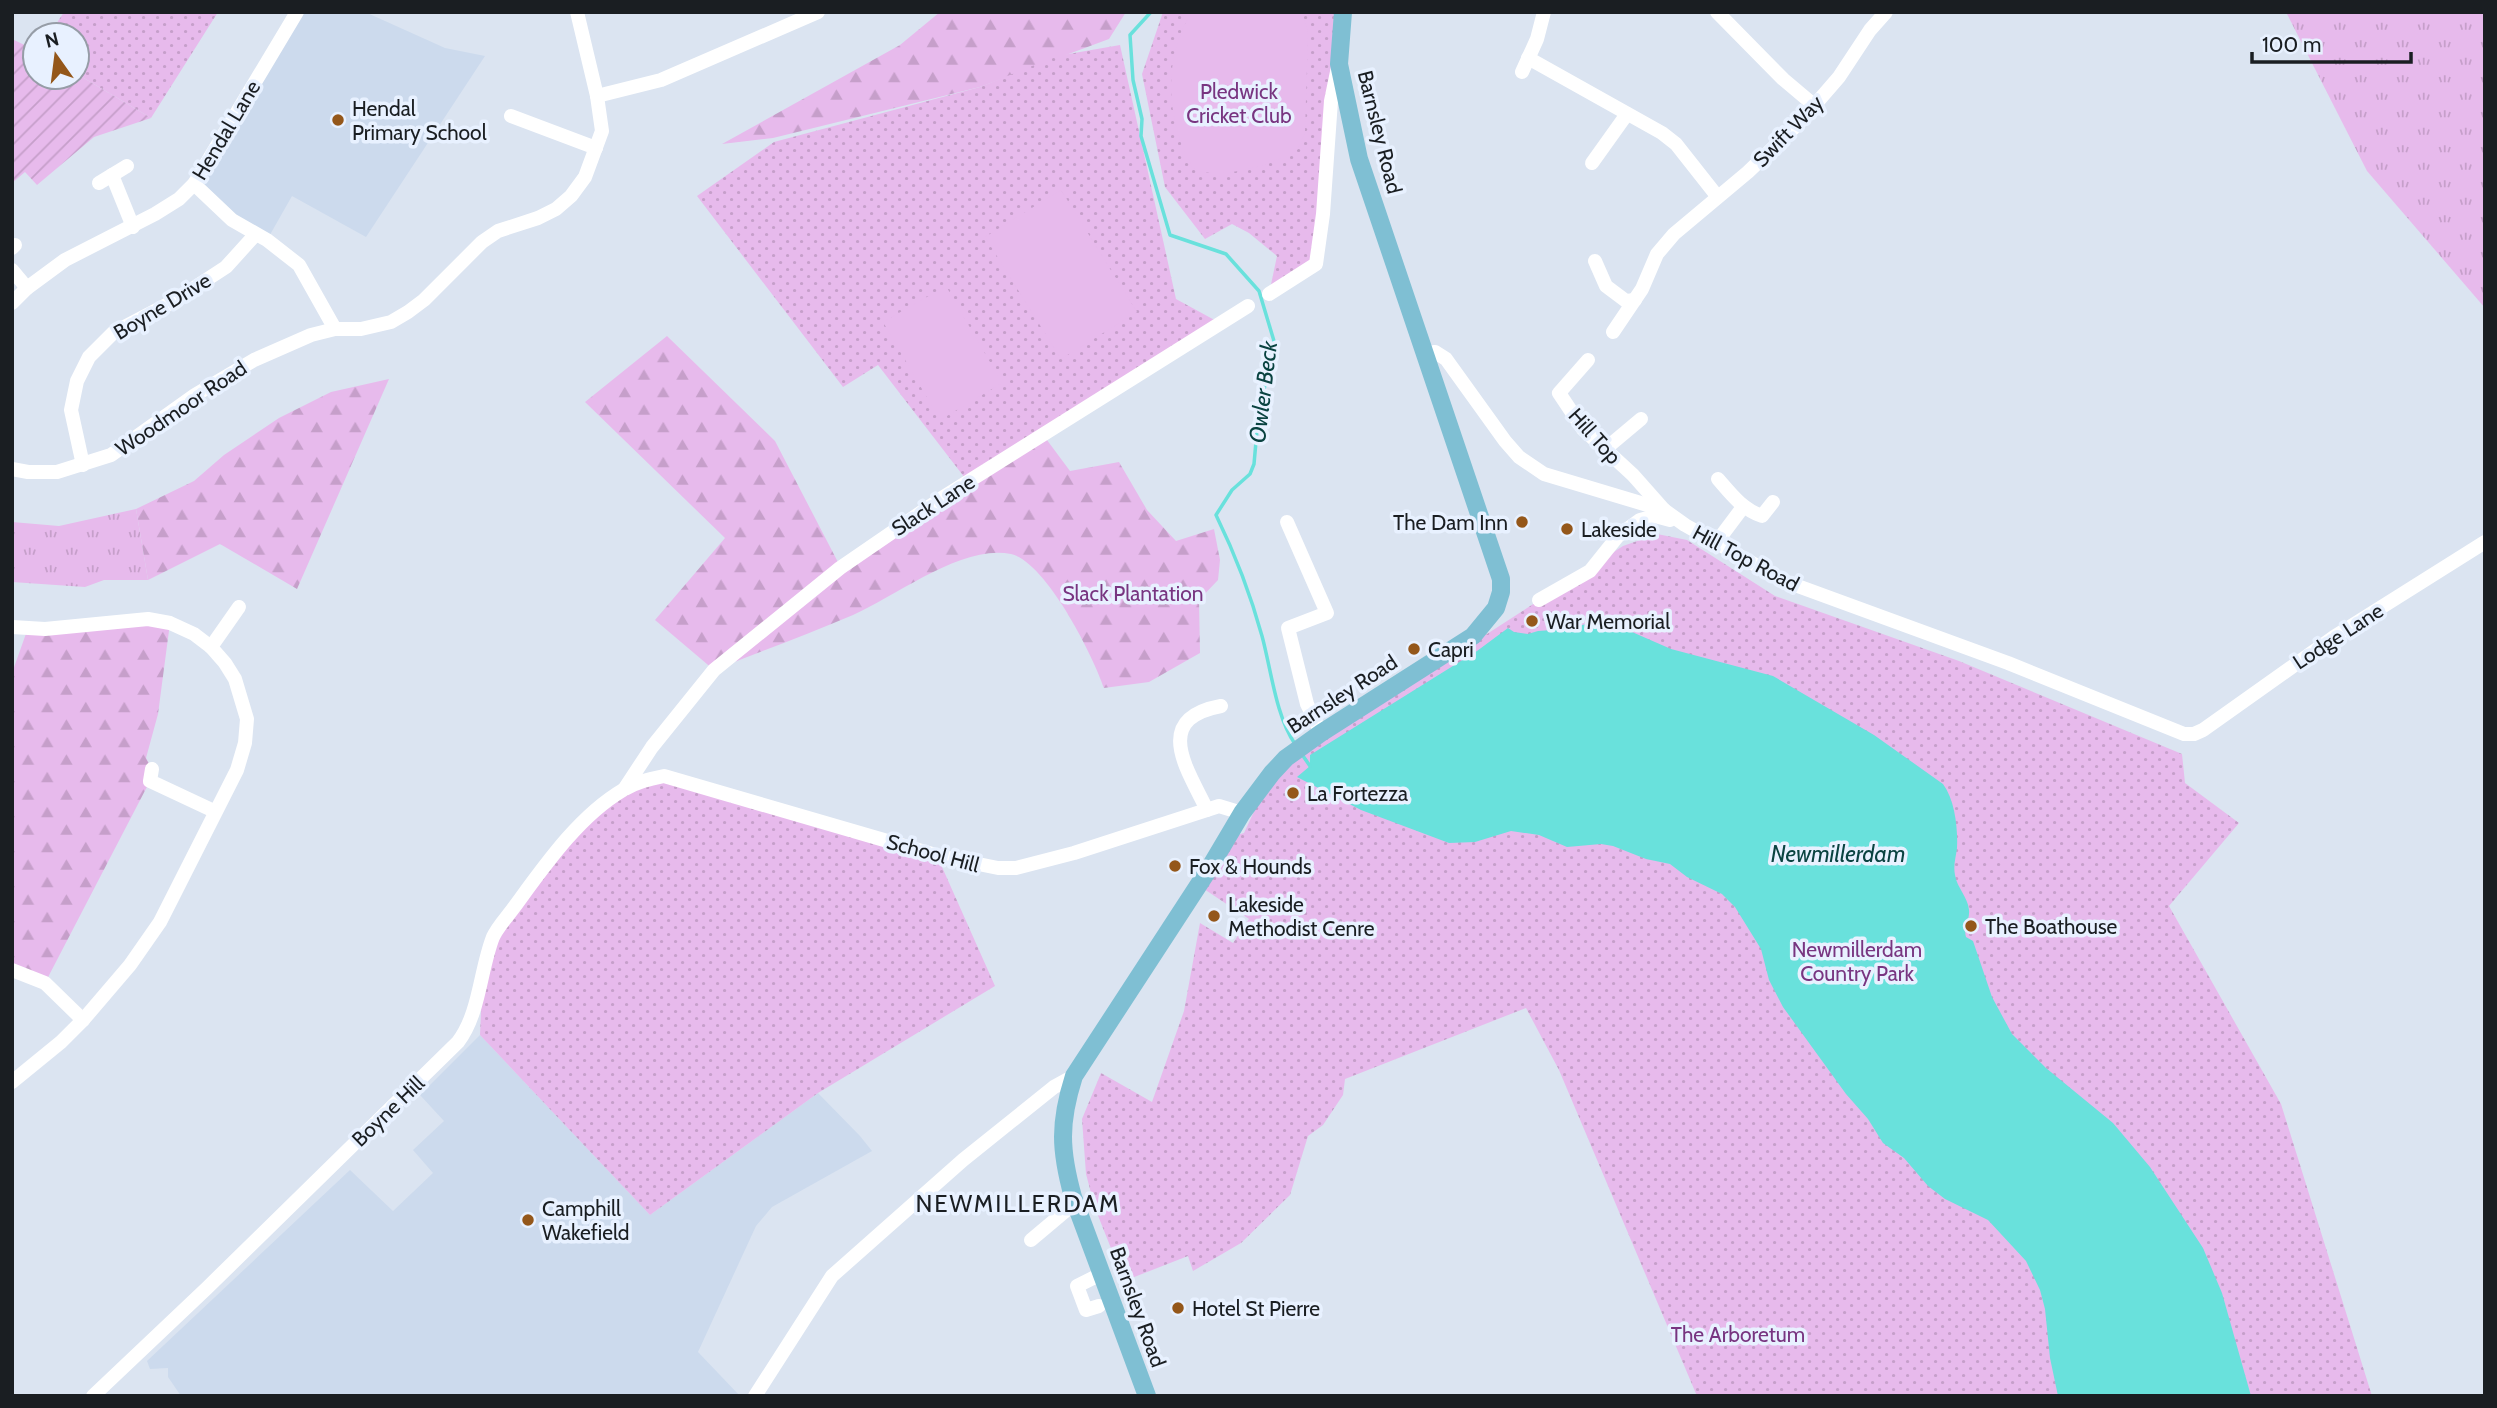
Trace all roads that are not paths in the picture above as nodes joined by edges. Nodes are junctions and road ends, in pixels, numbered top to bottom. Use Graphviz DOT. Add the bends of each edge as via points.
graph roads {
  1 [pos="297,12"];
  2 [pos="577,12"];
  3 [pos="818,12"];
  4 [pos="1343,12"];
  5 [pos="1545,12"];
  6 [pos="1886,12"];
  7 [pos="1727,16"];
  8 [pos="1339,64"];
  9 [pos="597,96"];
  10 [pos="1815,106"];
  11 [pos="1627,114"];
  12 [pos="512,116"];
  13 [pos="596,148"];
  14 [pos="1601,159"];
  15 [pos="127,166"];
  16 [pos="194,184"];
  17 [pos="1717,196"];
  18 [pos="133,226"];
  19 [pos="255,234"];
  20 [pos="1595,261"];
  21 [pos="12,270"];
  22 [pos="27,288"];
  23 [pos="1269,294"];
  24 [pos="1635,300"];
  25 [pos="12,303"];
  26 [pos="1248,306"];
  27 [pos="335,329"];
  28 [pos="1613,332"];
  29 [pos="1424,354"];
  30 [pos="1588,360"];
  31 [pos="1641,419"];
  32 [pos="1604,450"];
  33 [pos="83,466"];
  34 [pos="12,469"];
  35 [pos="1718,479"];
  36 [pos="1773,502"];
  37 [pos="1743,507"];
  38 [pos="1664,510"];
  39 [pos="1287,522"];
  40 [pos="1685,525"];
  41 [pos="1716,542"];
  42 [pos="2485,542"];
  43 [pos="1539,600"];
  44 [pos="239,607"];
  45 [pos="12,627"];
  46 [pos="211,647"];
  47 [pos="1222,707"];
  48 [pos="1321,733"];
  49 [pos="2194,734"];
  50 [pos="652,747"];
  51 [pos="152,769"];
  52 [pos="664,776"];
  53 [pos="625,789"];
  54 [pos="1207,810"];
  55 [pos="214,811"];
  56 [pos="1242,813"];
  57 [pos="12,970"];
  58 [pos="83,1020"];
  59 [pos="1074,1076"];
  60 [pos="12,1082"];
  61 [pos="1075,1203"];
  62 [pos="1031,1240"];
  63 [pos="1101,1274"];
  64 [pos="1099,1306"];
  65 [pos="93,1396"];
  66 [pos="755,1396"];
  67 [pos="1147,1396"];
  1 -- 16 [label="street, Hendal Lane"];
  2 -- 9 [label="street, Woodmoor Road"];
  3 -- 9 [label="street" via="661,80"];
  4 -- 8 [label="main road, Barnsley Road"];
  5 -- 11 [label="street" via="1525,65"];
  6 -- 10 [label="street, Swift Way"];
  7 -- 10 [label="street" via="1783,79"];
  8 -- 23 [label="street" via="1331,101 1316,264"];
  8 -- 29 [label="main road, Barnsley Road" via="1359,159"];
  9 -- 13 [label="street, Woodmoor Road" via="602,131"];
  10 -- 17 [label="street, Swift Way"];
  11 -- 14 [label="street"];
  11 -- 17 [label="street" via="1676,144"];
  12 -- 13 [label="street"];
  13 -- 27 [label="street, Woodmoor Road" via="584,177 564,203 482,242 408,312 361,329"];
  15 -- 18 [label="street" via="105,179"];
  16 -- 18 [label="street, Hendal Lane" via="179,199"];
  16 -- 19 [label="street" via="232,220"];
  17 -- 24 [label="street, Swift Way" via="1657,254"];
  18 -- 22 [label="street, Hendal Lane" via="65,260"];
  19 -- 27 [label="street" via="299,265"];
  19 -- 33 [label="street, Boyne Drive" via="226,267 113,333 89,357 77,381 71,410"];
  20 -- 24 [label="street" via="1606,286 1626,301"];
  21 -- 22 [label="street"];
  22 -- 25 [label="street, Hendal Lane"];
  24 -- 28 [label="street"];
  26 -- 50 [label="street, Slack Lane" via="942,498 840,568 714,670"];
  27 -- 33 [label="street, Woodmoor Road" via="254,359 111,456"];
  29 -- 38 [label="street, Hill Top Road" via="1435,352 1447,359 1505,441 1531,466 1562,481"];
  29 -- 48 [label="main road, Barnsley Road" via="1501,579 1499,600 1473,636"];
  30 -- 32 [label="street, Hill Top" via="1559,393"];
  31 -- 32 [label="street"];
  32 -- 38 [label="street, Hill Top"];
  33 -- 34 [label="street, Woodmoor Road" via="57,472"];
  35 -- 37 [label="street"];
  36 -- 37 [label="street" via="1762,516"];
  37 -- 41 [label="street"];
  38 -- 40 [label="street, Hill Top Road"];
  39 -- 48 [label="street" via="1327,613 1288,628 1307,704"];
  40 -- 41 [label="street, Hill Top Road"];
  40 -- 43 [label="street" via="1655,516 1640,520 1618,536 1590,572"];
  41 -- 49 [label="street, Hill Top Road" via="1784,581 2008,663 2176,732"];
  42 -- 49 [label="street, Lodge Lane" via="2334,637"];
  44 -- 46 [label="street"];
  45 -- 46 [label="street" via="45,629 148,619 170,623"];
  46 -- 55 [label="street" via="235,679 247,719 237,770"];
  47 -- 54 [label="street" via="1198,713 1186,723 1178,747"];
  48 -- 56 [label="main road, Barnsley Road" via="1272,773"];
  50 -- 52 [label="street" via="653,764"];
  50 -- 53 [label="street, Slack Lane"];
  51 -- 55 [label="street" via="150,781"];
  52 -- 53 [label="street"];
  52 -- 54 [label="street, School Hill" via="939,856 998,868 1065,856"];
  53 -- 65 [label="street, Boyne Hill" via="584,822 539,873 495,934 469,1029 458,1042"];
  54 -- 56 [label="street, School Hill" via="1219,806"];
  55 -- 58 [label="street" via="160,922"];
  56 -- 59 [label="main road, Barnsley Road"];
  57 -- 58 [label="street" via="45,983"];
  58 -- 60 [label="street"];
  59 -- 61 [label="main road, Barnsley Road" via="1064,1107 1062,1136"];
  59 -- 66 [label="street" via="963,1160 832,1276"];
  61 -- 62 [label="street"];
  61 -- 63 [label="main road, Barnsley Road"];
  63 -- 64 [label="street" via="1077,1286 1086,1310"];
  63 -- 67 [label="main road, Barnsley Road"];
}
